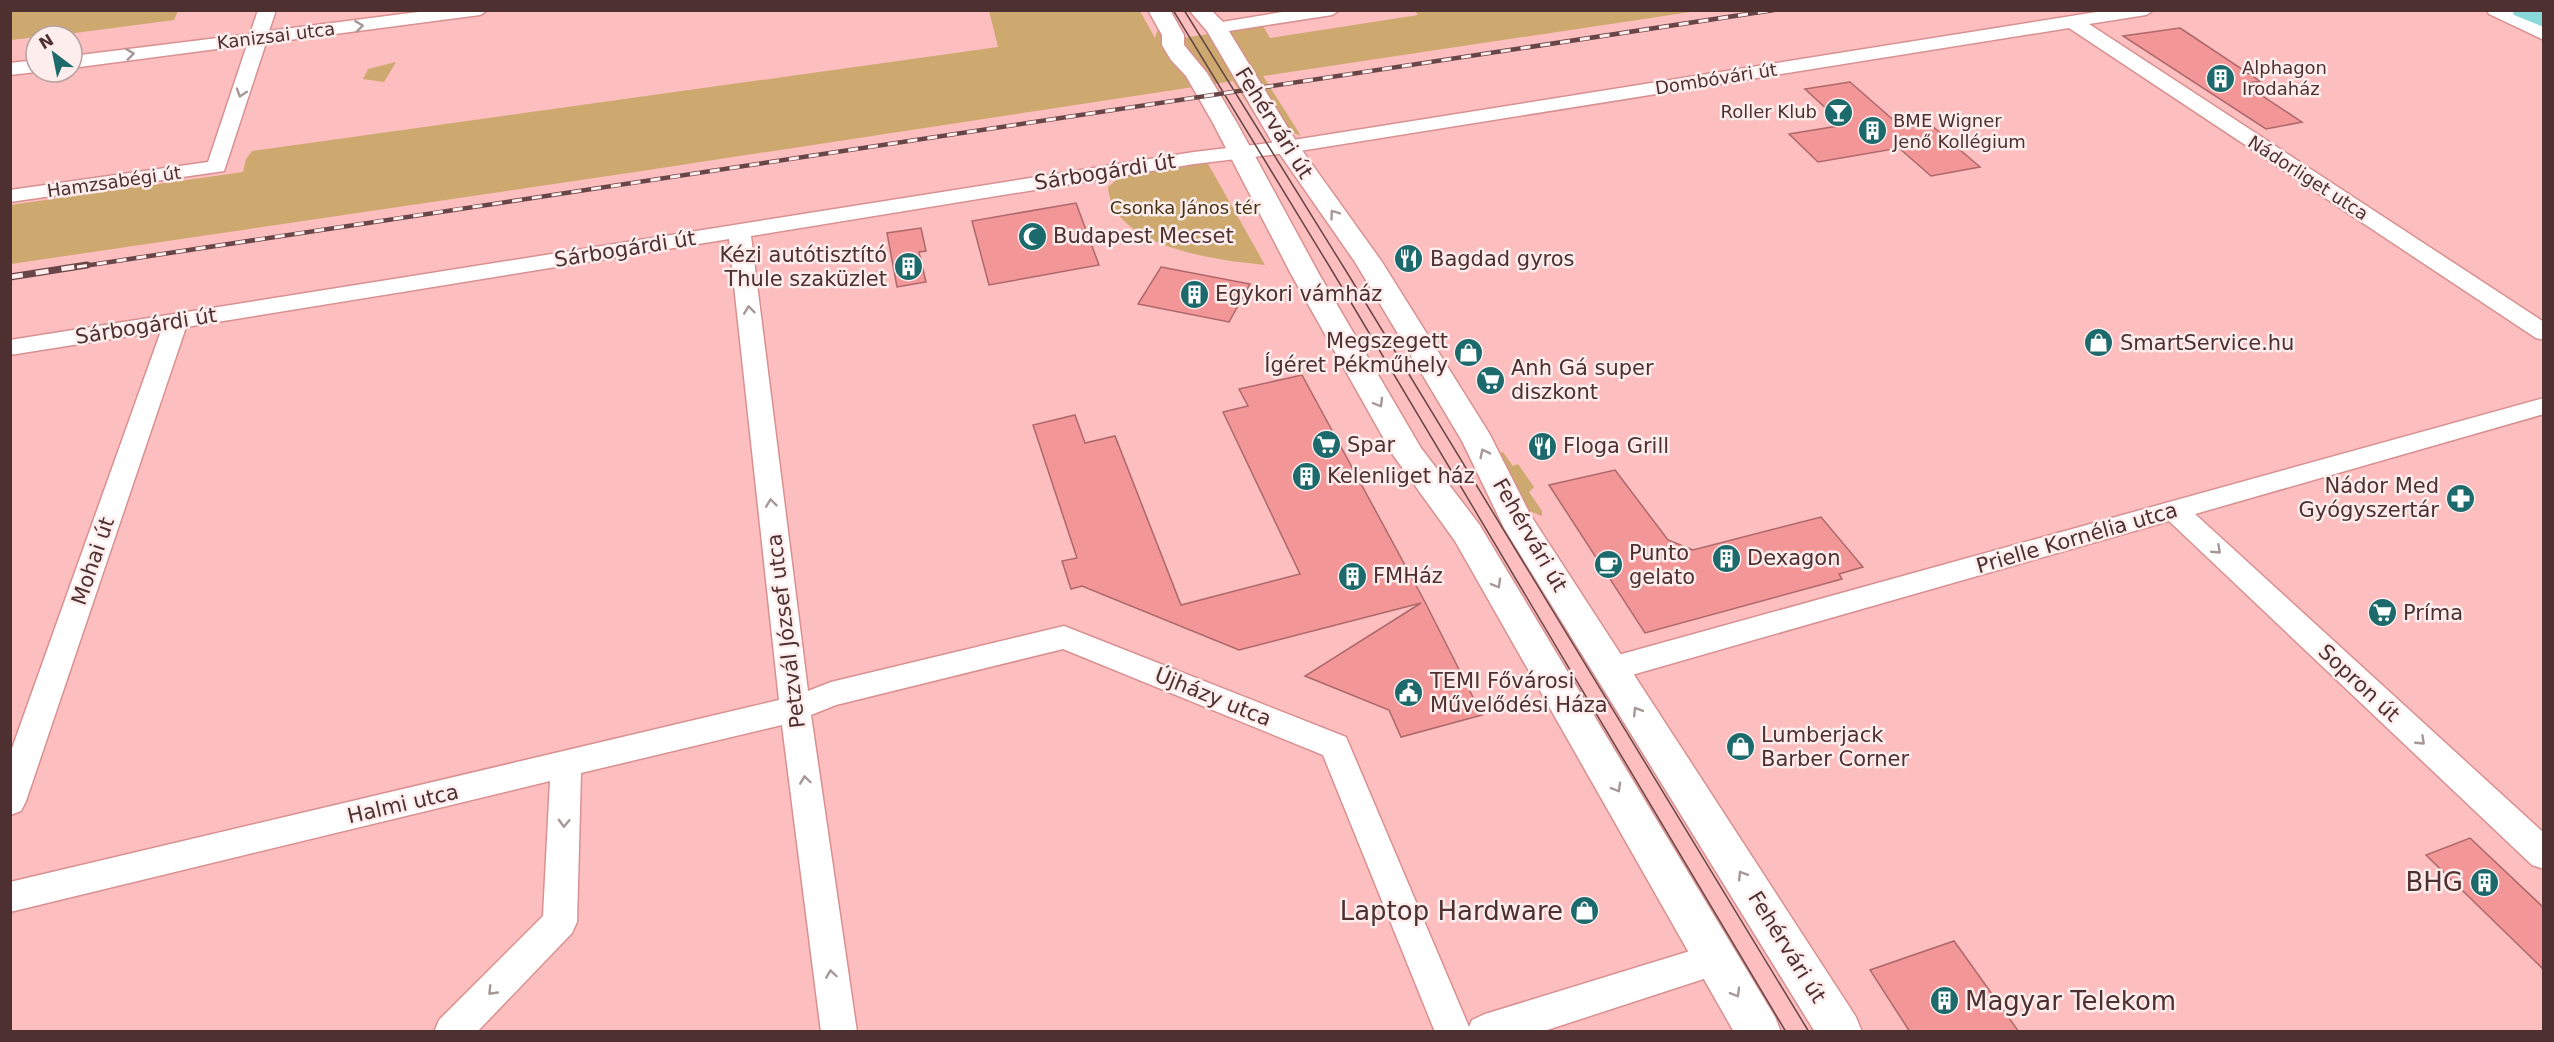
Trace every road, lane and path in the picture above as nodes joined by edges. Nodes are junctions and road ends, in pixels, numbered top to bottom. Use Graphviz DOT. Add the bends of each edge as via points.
graph roads {
  1 [pos="267,10"];
  2 [pos="480,10"];
  3 [pos="1159,10"];
  4 [pos="1199,10"];
  5 [pos="1332,10"];
  6 [pos="2146,10"];
  7 [pos="2494,10"];
  8 [pos="2522,10"];
  9 [pos="2544,21"];
  10 [pos="2073,22"];
  11 [pos="1216,28"];
  12 [pos="1173,34"];
  13 [pos="2544,34"];
  14 [pos="259,37"];
  15 [pos="84,60"];
  16 [pos="1287,147"];
  17 [pos="1241,152"];
  18 [pos="10,196"];
  19 [pos="739,230"];
  20 [pos="176,321"];
  21 [pos="2544,333"];
  22 [pos="10,348"];
  23 [pos="2544,406"];
  24 [pos="2174,510"];
  25 [pos="1611,669"];
  26 [pos="795,709"];
  27 [pos="566,765"];
  28 [pos="10,801"];
  29 [pos="2544,855"];
  30 [pos="10,897"];
  31 [pos="1716,959"];
  32 [pos="452,1032"];
  33 [pos="839,1032"];
  34 [pos="1453,1032"];
  35 [pos="1485,1032"];
  36 [pos="1759,1032"];
  37 [pos="1840,1032"];
  1 -- 14 [label="street"];
  14 -- 2 [label="street, Kanizsai utca, one-way"];
  3 -- 12 [label="street, Fehérvári út"];
  4 -- 11 [label="street, Fehérvári út"];
  5 -- 11 [label="street"];
  6 -- 10 [label="street, Dombóvári út"];
  7 -- 13 [label="street"];
  8 -- 9 [label="main road"];
  10 -- 16 [label="street, Dombóvári út"];
  10 -- 21 [label="street, Nádorliget utca"];
  11 -- 12 [label="street"];
  11 -- 16 [label="street, Fehérvári út"];
  12 -- 17 [label="street, Fehérvári út" via="1173,45 1196,73"];
  15 -- 14 [label="street, Kanizsai utca, one-way"];
  14 -- 18 [label="street, Hamzsabégi út, one-way" via="218,167"];
  16 -- 17 [label="street, Dombóvári út"];
  25 -- 16 [label="street, Fehérvári út, one-way" via="1516,519 1478,441 1379,279"];
  17 -- 19 [label="street, Sárbogárdi út"];
  17 -- 31 [label="street, Fehérvári út, one-way" via="1305,274 1409,455 1467,533"];
  19 -- 20 [label="street, Sárbogárdi út"];
  26 -- 19 [label="street, Petzvál József utca, one-way"];
  20 -- 22 [label="street, Sárbogárdi út"];
  20 -- 28 [label="street, Mohai út"];
  23 -- 24 [label="street, Prielle Kornélia utca"];
  24 -- 25 [label="street, Prielle Kornélia utca"];
  24 -- 29 [label="street, Sopron út, one-way"];
  37 -- 25 [label="street, Fehérvári út, one-way"];
  26 -- 27 [label="street, Halmi utca"];
  33 -- 26 [label="street, Petzvál József utca, one-way"];
  26 -- 34 [label="street, Újházy utca" via="831,694 1064,636 1335,746"];
  27 -- 30 [label="street, Halmi utca"];
  27 -- 32 [label="street, one-way" via="560,922"];
  31 -- 35 [label="street"];
  31 -- 36 [label="street, Fehérvári út, one-way"];
}
